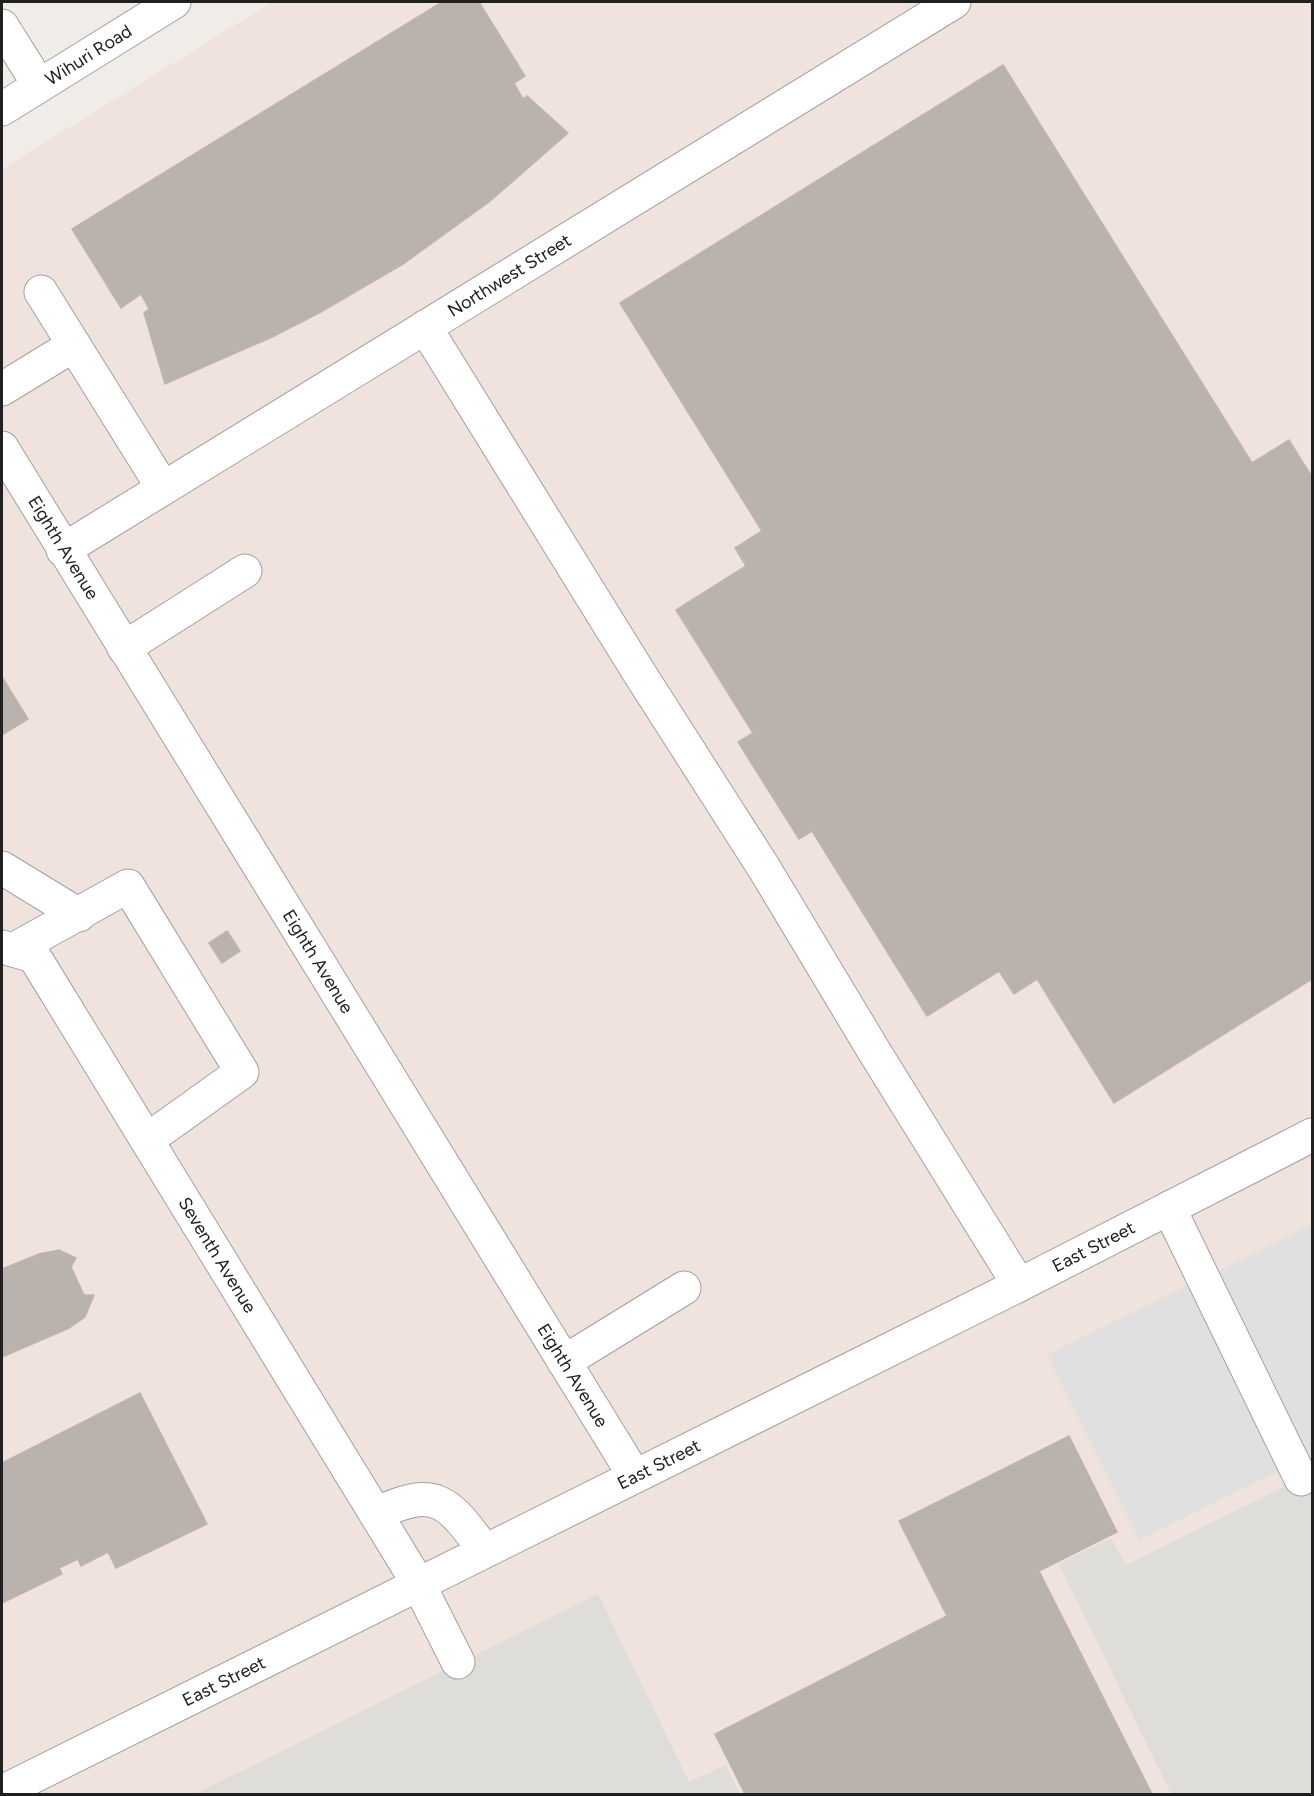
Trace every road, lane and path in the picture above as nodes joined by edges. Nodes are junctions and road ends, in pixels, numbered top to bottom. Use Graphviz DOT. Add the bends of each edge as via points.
graph roads {
  1 [pos="174,2"];
  2 [pos="954,2"];
  3 [pos="2,26"];
  4 [pos="39,85"];
  5 [pos="2,108"];
  6 [pos="42,292"];
  7 [pos="425,327"];
  8 [pos="74,345"];
  9 [pos="2,389"];
  10 [pos="2,448"];
  11 [pos="163,488"];
  12 [pos="63,550"];
  13 [pos="244,571"];
  14 [pos="124,648"];
  15 [pos="2,868"];
  16 [pos="79,915"];
  17 [pos="7,948"];
  18 [pos="1312,1135"];
  19 [pos="147,1140"];
  20 [pos="1169,1208"];
  21 [pos="1018,1285"];
  22 [pos="684,1288"];
  23 [pos="564,1362"];
  24 [pos="634,1475"];
  25 [pos="1301,1479"];
  26 [pos="376,1514"];
  27 [pos="484,1550"];
  28 [pos="418,1583"];
  29 [pos="458,1662"];
  30 [pos="2,1792"];
  1 -- 4 [label="street, Wihuri Road"];
  2 -- 7 [label="street, Northwest Street"];
  3 -- 4 [label="street"];
  4 -- 5 [label="street, Wihuri Road"];
  6 -- 8 [label="street"];
  7 -- 11 [label="street, Northwest Street"];
  7 -- 21 [label="street" via="764,868"];
  8 -- 9 [label="street"];
  8 -- 11 [label="street"];
  10 -- 12 [label="street, Eighth Avenue"];
  11 -- 12 [label="street, Northwest Street"];
  12 -- 14 [label="street, Eighth Avenue"];
  13 -- 14 [label="street"];
  14 -- 23 [label="street, Eighth Avenue"];
  15 -- 16 [label="street"];
  16 -- 17 [label="street"];
  16 -- 19 [label="street" via="128,886 242,1072"];
  17 -- 19 [label="street, Seventh Avenue" via="34,956"];
  18 -- 20 [label="street, East Street"];
  19 -- 26 [label="street, Seventh Avenue"];
  20 -- 21 [label="street, East Street"];
  20 -- 25 [label="street"];
  21 -- 24 [label="street, East Street"];
  22 -- 23 [label="street"];
  23 -- 24 [label="street, Eighth Avenue"];
  24 -- 27 [label="street, East Street"];
  26 -- 27 [label="street" via="409,1500 442,1503 459,1516"];
  26 -- 28 [label="street, Seventh Avenue"];
  27 -- 28 [label="street, East Street"];
  28 -- 29 [label="street, Seventh Avenue"];
  28 -- 30 [label="street, East Street"];
}
